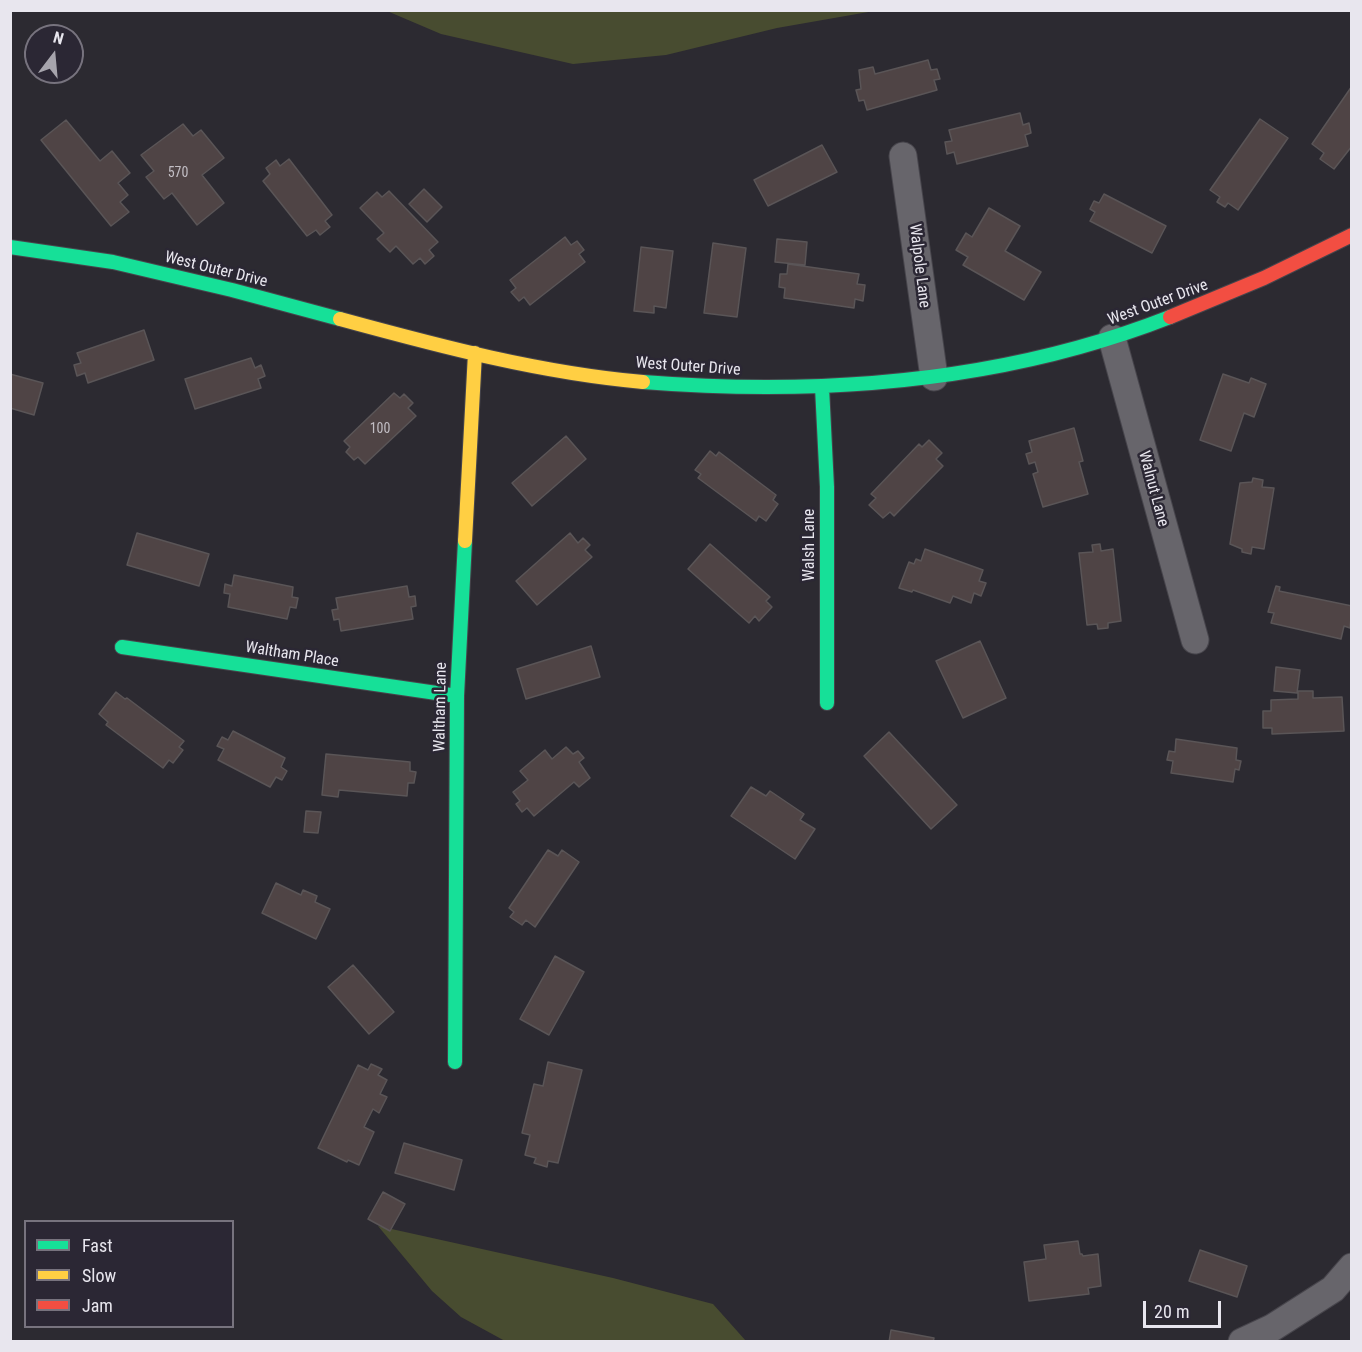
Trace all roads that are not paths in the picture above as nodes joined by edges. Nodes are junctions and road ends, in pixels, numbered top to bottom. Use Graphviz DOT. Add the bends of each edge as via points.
graph roads {
  1 [pos="903,156"];
  2 [pos="1352,235"];
  3 [pos="10,247"];
  4 [pos="1112,338"];
  5 [pos="475,353"];
  6 [pos="934,377"];
  7 [pos="822,387"];
  8 [pos="1195,640"];
  9 [pos="122,647"];
  10 [pos="457,696"];
  11 [pos="827,703"];
  12 [pos="455,1062"];
  13 [pos="1352,1267"];
  14 [pos="1342,1297"];
  15 [pos="1242,1341"];
  1 -- 6 [label="street, Walpole Lane"];
  2 -- 4 [label="street, West Outer Drive" via="1263,280"];
  3 -- 5 [label="street, West Outer Drive" via="125,264"];
  4 -- 6 [label="street, West Outer Drive"];
  4 -- 8 [label="street, Walnut Lane"];
  5 -- 7 [label="street, West Outer Drive" via="548,370 646,383"];
  5 -- 10 [label="street, Waltham Lane"];
  6 -- 7 [label="street, West Outer Drive"];
  7 -- 11 [label="street, Walsh Lane" via="827,487"];
  9 -- 10 [label="street, Waltham Place"];
  10 -- 12 [label="street, Waltham Lane"];
  13 -- 14 [label="street"];
  14 -- 15 [label="street"];
}
